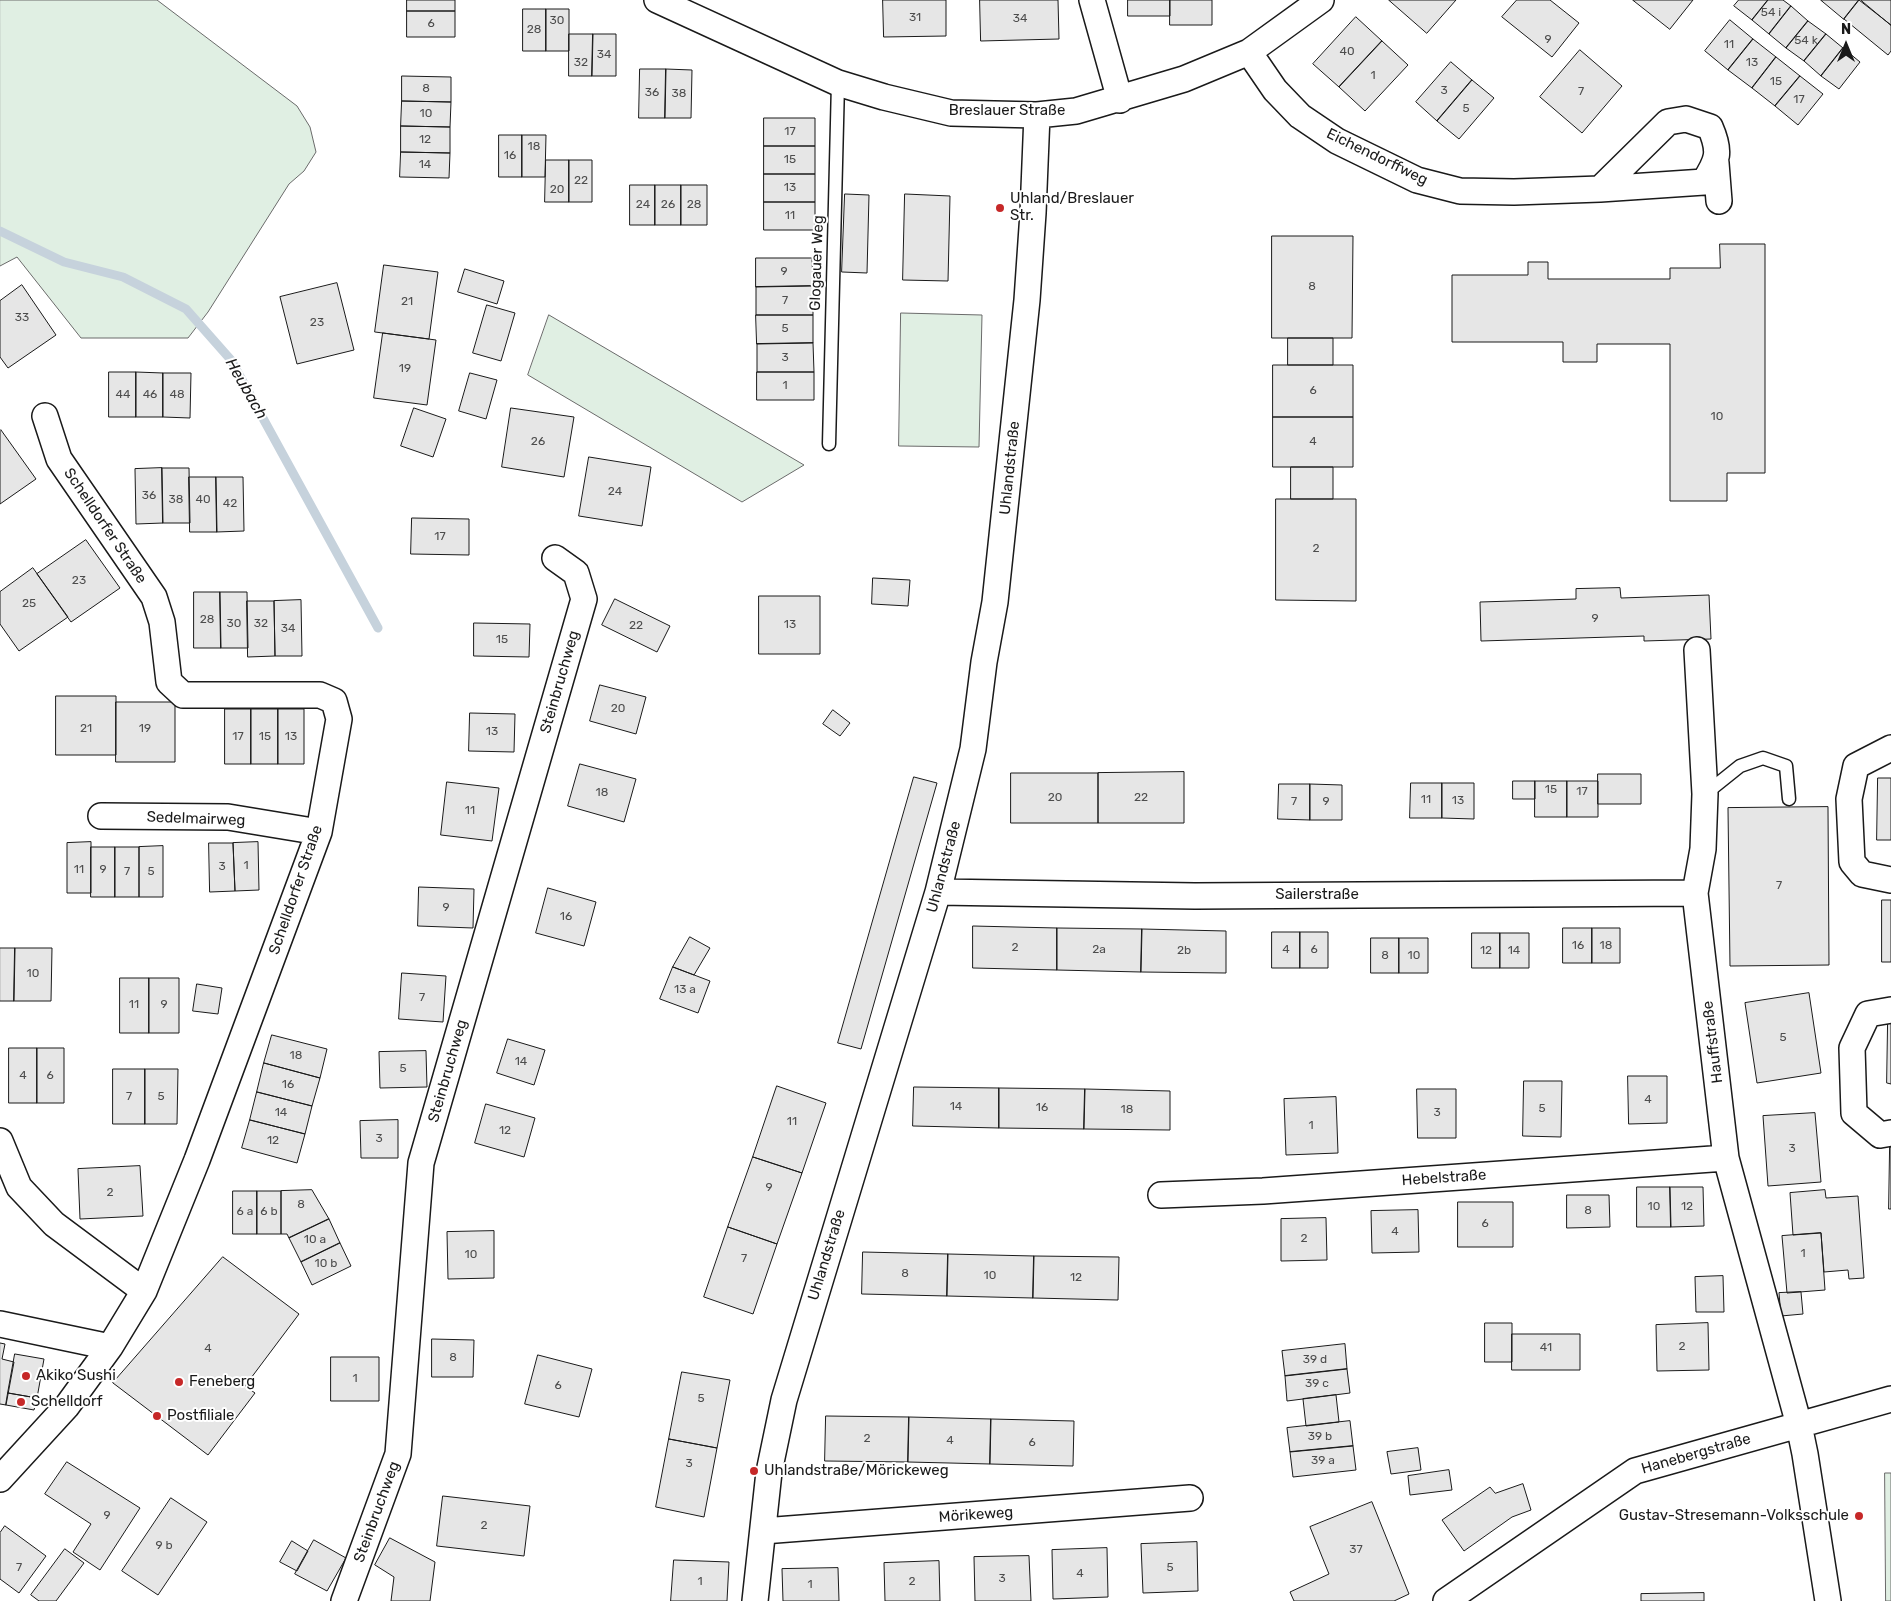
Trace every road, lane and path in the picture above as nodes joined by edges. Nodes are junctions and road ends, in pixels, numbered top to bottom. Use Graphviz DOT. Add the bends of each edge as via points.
graph roads {
  1 [pos="657,0"];
  2 [pos="1092,0"];
  3 [pos="1322,0"];
  4 [pos="1248,52"];
  5 [pos="838,83"];
  6 [pos="1120,100"];
  7 [pos="1037,115"];
  8 [pos="1716,163"];
  9 [pos="1600,189"];
  10 [pos="1719,201"];
  11 [pos="45,416"];
  12 [pos="829,444"];
  13 [pos="555,558"];
  14 [pos="1697,650"];
  15 [pos="1891,748"];
  16 [pos="1705,794"];
  17 [pos="1789,799"];
  18 [pos="101,816"];
  19 [pos="319,832"];
  20 [pos="1891,880"];
  21 [pos="938,892"];
  22 [pos="1695,893"];
  23 [pos="1891,1010"];
  24 [pos="1891,1133"];
  25 [pos="0,1141"];
  26 [pos="1726,1158"];
  27 [pos="1161,1195"];
  28 [pos="144,1291"];
  29 [pos="0,1324"];
  30 [pos="110,1347"];
  31 [pos="1891,1399"];
  32 [pos="1799,1425"];
  33 [pos="0,1479"];
  34 [pos="1190,1498"];
  35 [pos="763,1531"];
  36 [pos="344,1601"];
  37 [pos="755,1601"];
  38 [pos="1446,1601"];
  39 [pos="1828,1601"];
  1 -- 5 [label="street, Breslauer Straße"];
  2 -- 6 [label="street"];
  3 -- 4 [label="street, Breslauer Straße"];
  4 -- 6 [label="street, Breslauer Straße" via="1184,79"];
  4 -- 9 [label="street, Eichendorffweg" via="1275,90 1300,116 1338,141 1417,180 1460,191"];
  5 -- 7 [label="street, Breslauer Straße" via="951,113"];
  5 -- 12 [label="lane, Glogauer Weg"];
  6 -- 7 [label="street, Breslauer Straße" via="1076,111"];
  7 -- 21 [label="street, Uhlandstraße" via="1027,300 995,602 973,750"];
  8 -- 9 [label="street, Eichendorffweg" via="1704,182"];
  8 -- 9 [label="street" via="1716,142 1710,127 1686,119 1668,122"];
  8 -- 10 [label="street"];
  11 -- 19 [label="street, Schelldorfer Straße" via="59,459 154,597 162,622 169,682 183,695 320,695 334,701 339,718"];
  13 -- 36 [label="street, Steinbruchweg" via="576,573 584,600 421,1163 398,1454"];
  14 -- 16 [label="street, Hauffstraße"];
  15 -- 20 [label="street" via="1856,766 1849,798 1852,862 1862,874"];
  16 -- 17 [label="lane" via="1740,766 1762,758 1786,766"];
  16 -- 22 [label="street, Hauffstraße" via="1703,849"];
  18 -- 19 [label="street, Sedelmairweg" via="228,817"];
  19 -- 28 [label="street, Schelldorfer Straße" via="197,1160"];
  21 -- 22 [label="street, Sailerstraße" via="1196,896"];
  21 -- 35 [label="street, Uhlandstraße" via="784,1400 769,1472"];
  22 -- 26 [label="street, Hauffstraße"];
  23 -- 24 [label="street" via="1868,1014 1852,1048 1854,1113 1880,1135"];
  25 -- 28 [label="street" via="19,1187 54,1224"];
  26 -- 27 [label="street, Hebelstraße"];
  26 -- 32 [label="street, Hauffstraße"];
  28 -- 30 [label="street, Schelldorfer Straße"];
  29 -- 30 [label="street"];
  30 -- 33 [label="street, Schelldorfer Straße" via="67,1406"];
  31 -- 32 [label="street, Hanebergstraße"];
  32 -- 38 [label="street, Hanebergstraße" via="1635,1471"];
  32 -- 39 [label="street, Hauffstraße"];
  34 -- 35 [label="street, Mörikeweg"];
  35 -- 37 [label="street, Uhlandstraße"];
}
